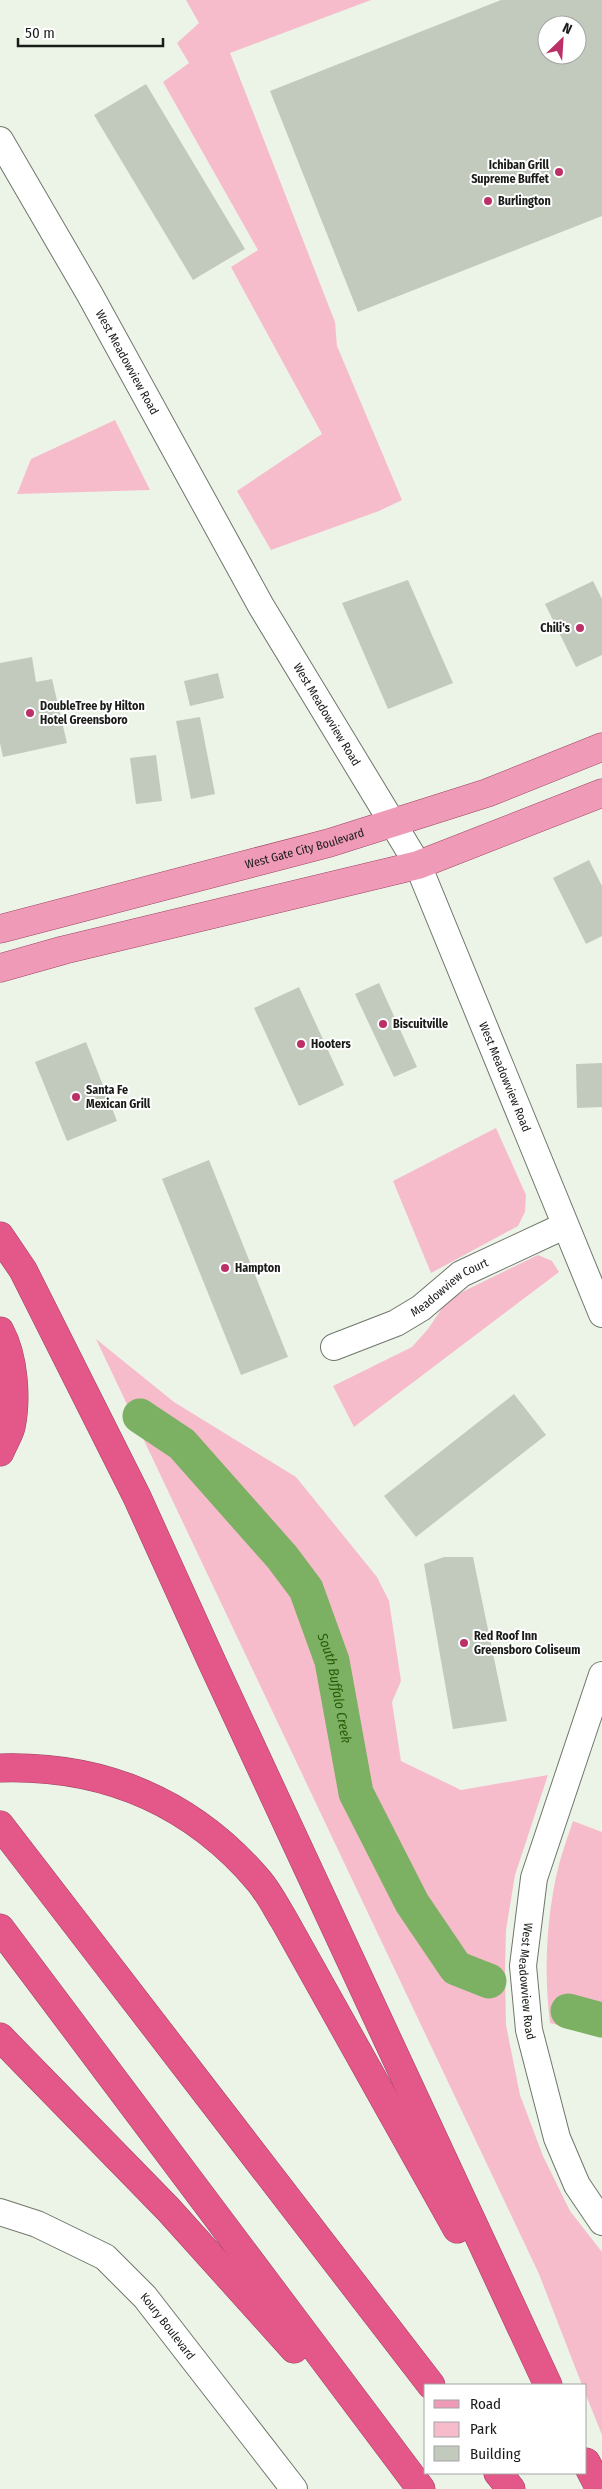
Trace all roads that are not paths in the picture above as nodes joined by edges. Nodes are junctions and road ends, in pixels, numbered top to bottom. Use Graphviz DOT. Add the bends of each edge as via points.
graph roads {
  1 [pos="0,140"];
  2 [pos="602,747"];
  3 [pos="602,793"];
  4 [pos="392,822"];
  5 [pos="418,865"];
  6 [pos="0,930"];
  7 [pos="0,968"];
  8 [pos="564,1226"];
  9 [pos="0,1236"];
  10 [pos="602,1314"];
  11 [pos="0,1330"];
  12 [pos="334,1347"];
  13 [pos="0,1452"];
  14 [pos="602,1675"];
  15 [pos="0,1768"];
  16 [pos="0,1825"];
  17 [pos="0,1928"];
  18 [pos="0,2037"];
  19 [pos="0,2212"];
  20 [pos="602,2222"];
  21 [pos="430,2384"];
  22 [pos="543,2384"];
  23 [pos="548,2384"];
  24 [pos="587,2464"];
  25 [pos="499,2474"];
  26 [pos="420,2488"];
  27 [pos="294,2489"];
  28 [pos="511,2489"];
  29 [pos="600,2489"];
  1 -- 4 [label="street, West Meadowview Road" via="89,293 261,606"];
  2 -- 4 [label="main road, West Gate City Boulevard" via="487,794"];
  3 -- 5 [label="main road"];
  4 -- 5 [label="street, West Meadowview Road"];
  4 -- 6 [label="main road, West Gate City Boulevard" via="329,843"];
  5 -- 7 [label="main road"];
  5 -- 8 [label="street, West Meadowview Road"];
  8 -- 10 [label="street, West Meadowview Road"];
  8 -- 12 [label="street, Meadowview Court" via="461,1274 421,1308 396,1323"];
  9 -- 23 [label="highway" via="23,1270 138,1497"];
  11 -- 13 [label="highway" via="11,1356 13,1386 11,1427"];
  14 -- 20 [label="street, West Meadowview Road" via="534,1878 523,1966 529,2030 557,2138 577,2184"];
  15 -- 22 [label="highway" via="73,1771 150,1796 183,1814 222,1842 260,1883 294,1937"];
  16 -- 21 [label="highway"];
  17 -- 26 [label="highway"];
  18 -- 26 [label="highway" via="168,2208"];
  19 -- 27 [label="street, Koury Boulevard" via="37,2224 105,2257 145,2297"];
  24 -- 29 [label="highway"];
  25 -- 28 [label="highway"];
}
